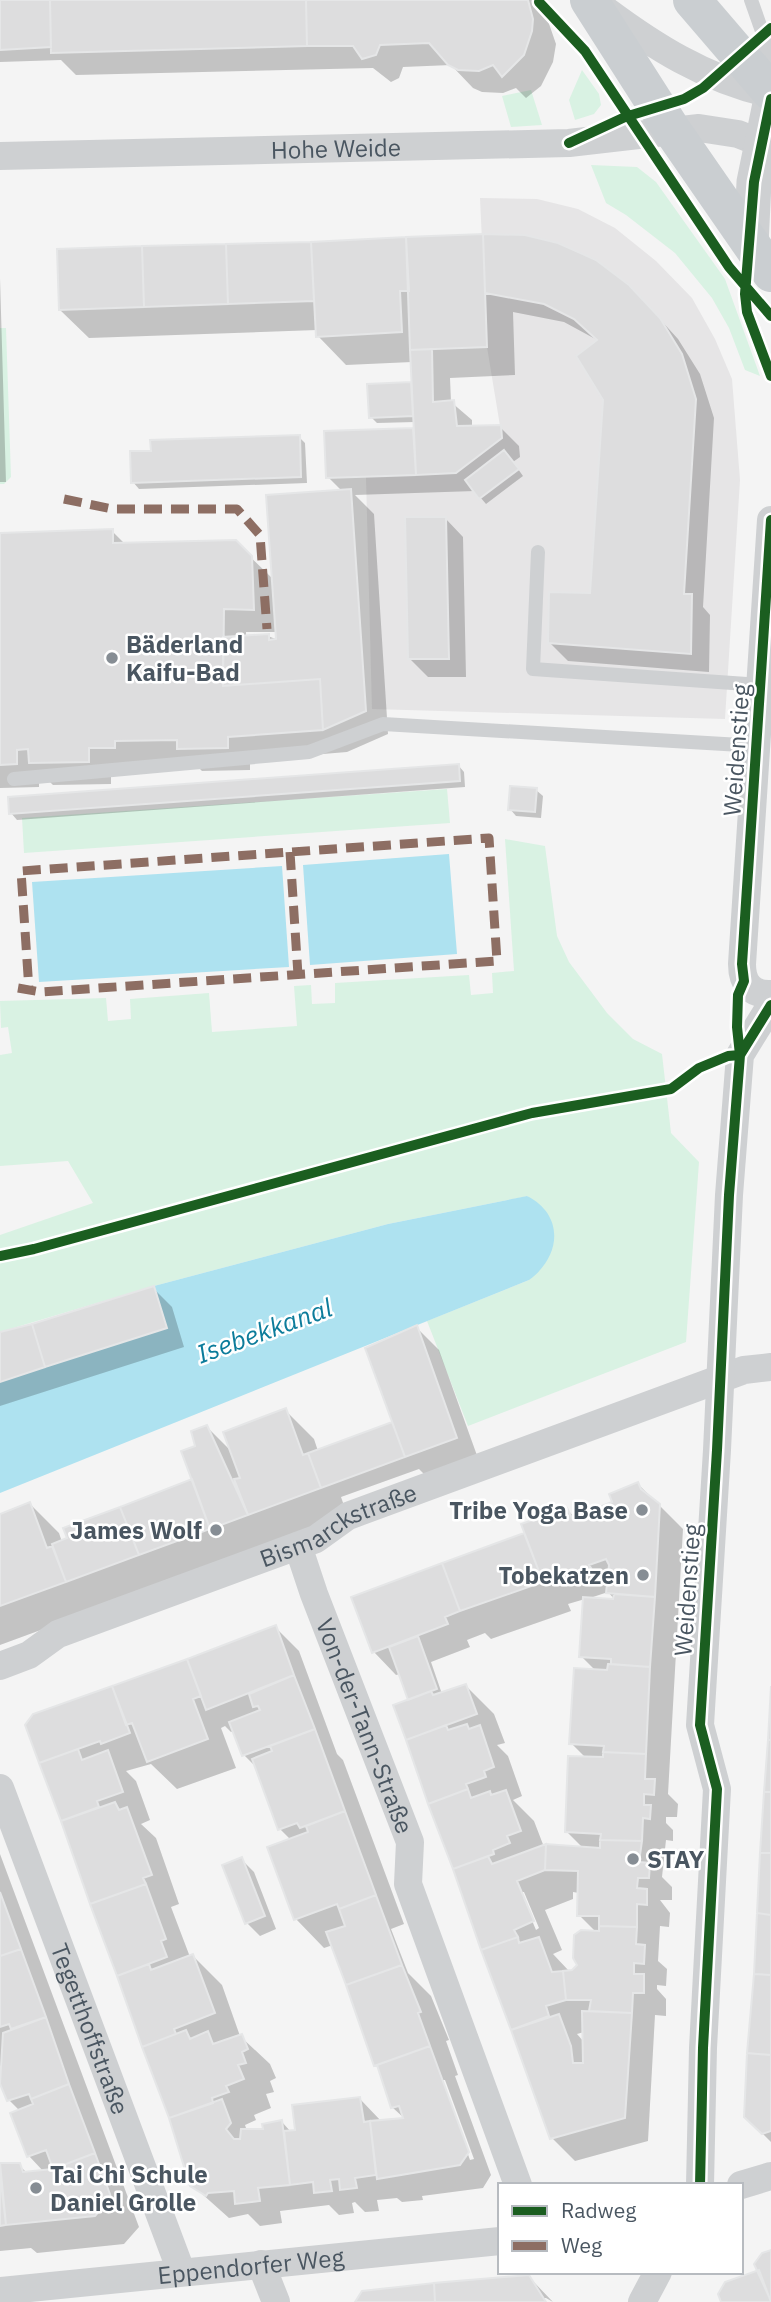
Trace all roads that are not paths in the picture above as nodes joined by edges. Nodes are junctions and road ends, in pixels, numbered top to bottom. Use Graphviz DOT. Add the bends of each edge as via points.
graph roads {
  1 [pos="590,0"];
  2 [pos="692,0"];
  3 [pos="751,0"];
  4 [pos="771,74"];
  5 [pos="771,93"];
  6 [pos="771,99"];
  7 [pos="672,130"];
  8 [pos="766,144"];
  9 [pos="0,156"];
  10 [pos="761,259"];
  11 [pos="771,520"];
  12 [pos="538,552"];
  13 [pos="761,685"];
  14 [pos="758,746"];
  15 [pos="14,779"];
  16 [pos="771,994"];
  17 [pos="771,1005"];
  18 [pos="771,1367"];
  19 [pos="720,1380"];
  20 [pos="298,1546"];
  21 [pos="0,1667"];
  22 [pos="0,1787"];
  23 [pos="771,2176"];
  24 [pos="517,2183"];
  25 [pos="700,2183"];
  26 [pos="743,2184"];
  27 [pos="498,2241"];
  28 [pos="261,2264"];
  29 [pos="181,2272"];
  30 [pos="657,2274"];
  31 [pos="0,2291"];
  32 [pos="276,2302"];
  33 [pos="642,2302"];
  1 -- 5 [label="street" via="695,69"];
  1 -- 7 [label="main road"];
  2 -- 5 [label="main road"];
  3 -- 4 [label="lane" via="764,34"];
  6 -- 8 [label="street"];
  7 -- 8 [label="street, Hohe Weide" via="718,129"];
  7 -- 9 [label="street, Hohe Weide" via="569,143"];
  7 -- 10 [label="main road"];
  8 -- 10 [label="street"];
  11 -- 13 [label="street, Weidenstieg"];
  12 -- 13 [label="lane" via="533,669"];
  13 -- 14 [label="street, Weidenstieg"];
  14 -- 15 [label="lane" via="383,724 309,752"];
  14 -- 16 [label="street, Weidenstieg" via="742,973 751,989"];
  17 -- 19 [label="street, Weidenstieg" via="740,1055"];
  18 -- 19 [label="street, Bismarckstraße" via="744,1370"];
  19 -- 20 [label="street, Bismarckstraße" via="348,1516"];
  19 -- 25 [label="street, Weidenstieg" via="699,1726 716,1789"];
  20 -- 21 [label="street, Bismarckstraße" via="58,1634 29,1655"];
  20 -- 24 [label="street, Von-der-Tann-Straße" via="410,1842 408,1884"];
  22 -- 29 [label="street, Tegetthoffstraße"];
  23 -- 26 [label="street"];
  27 -- 28 [label="street, Eppendorfer Weg"];
  28 -- 29 [label="street, Eppendorfer Weg"];
  28 -- 32 [label="street"];
  29 -- 31 [label="street, Eppendorfer Weg"];
  30 -- 33 [label="street"];
}
